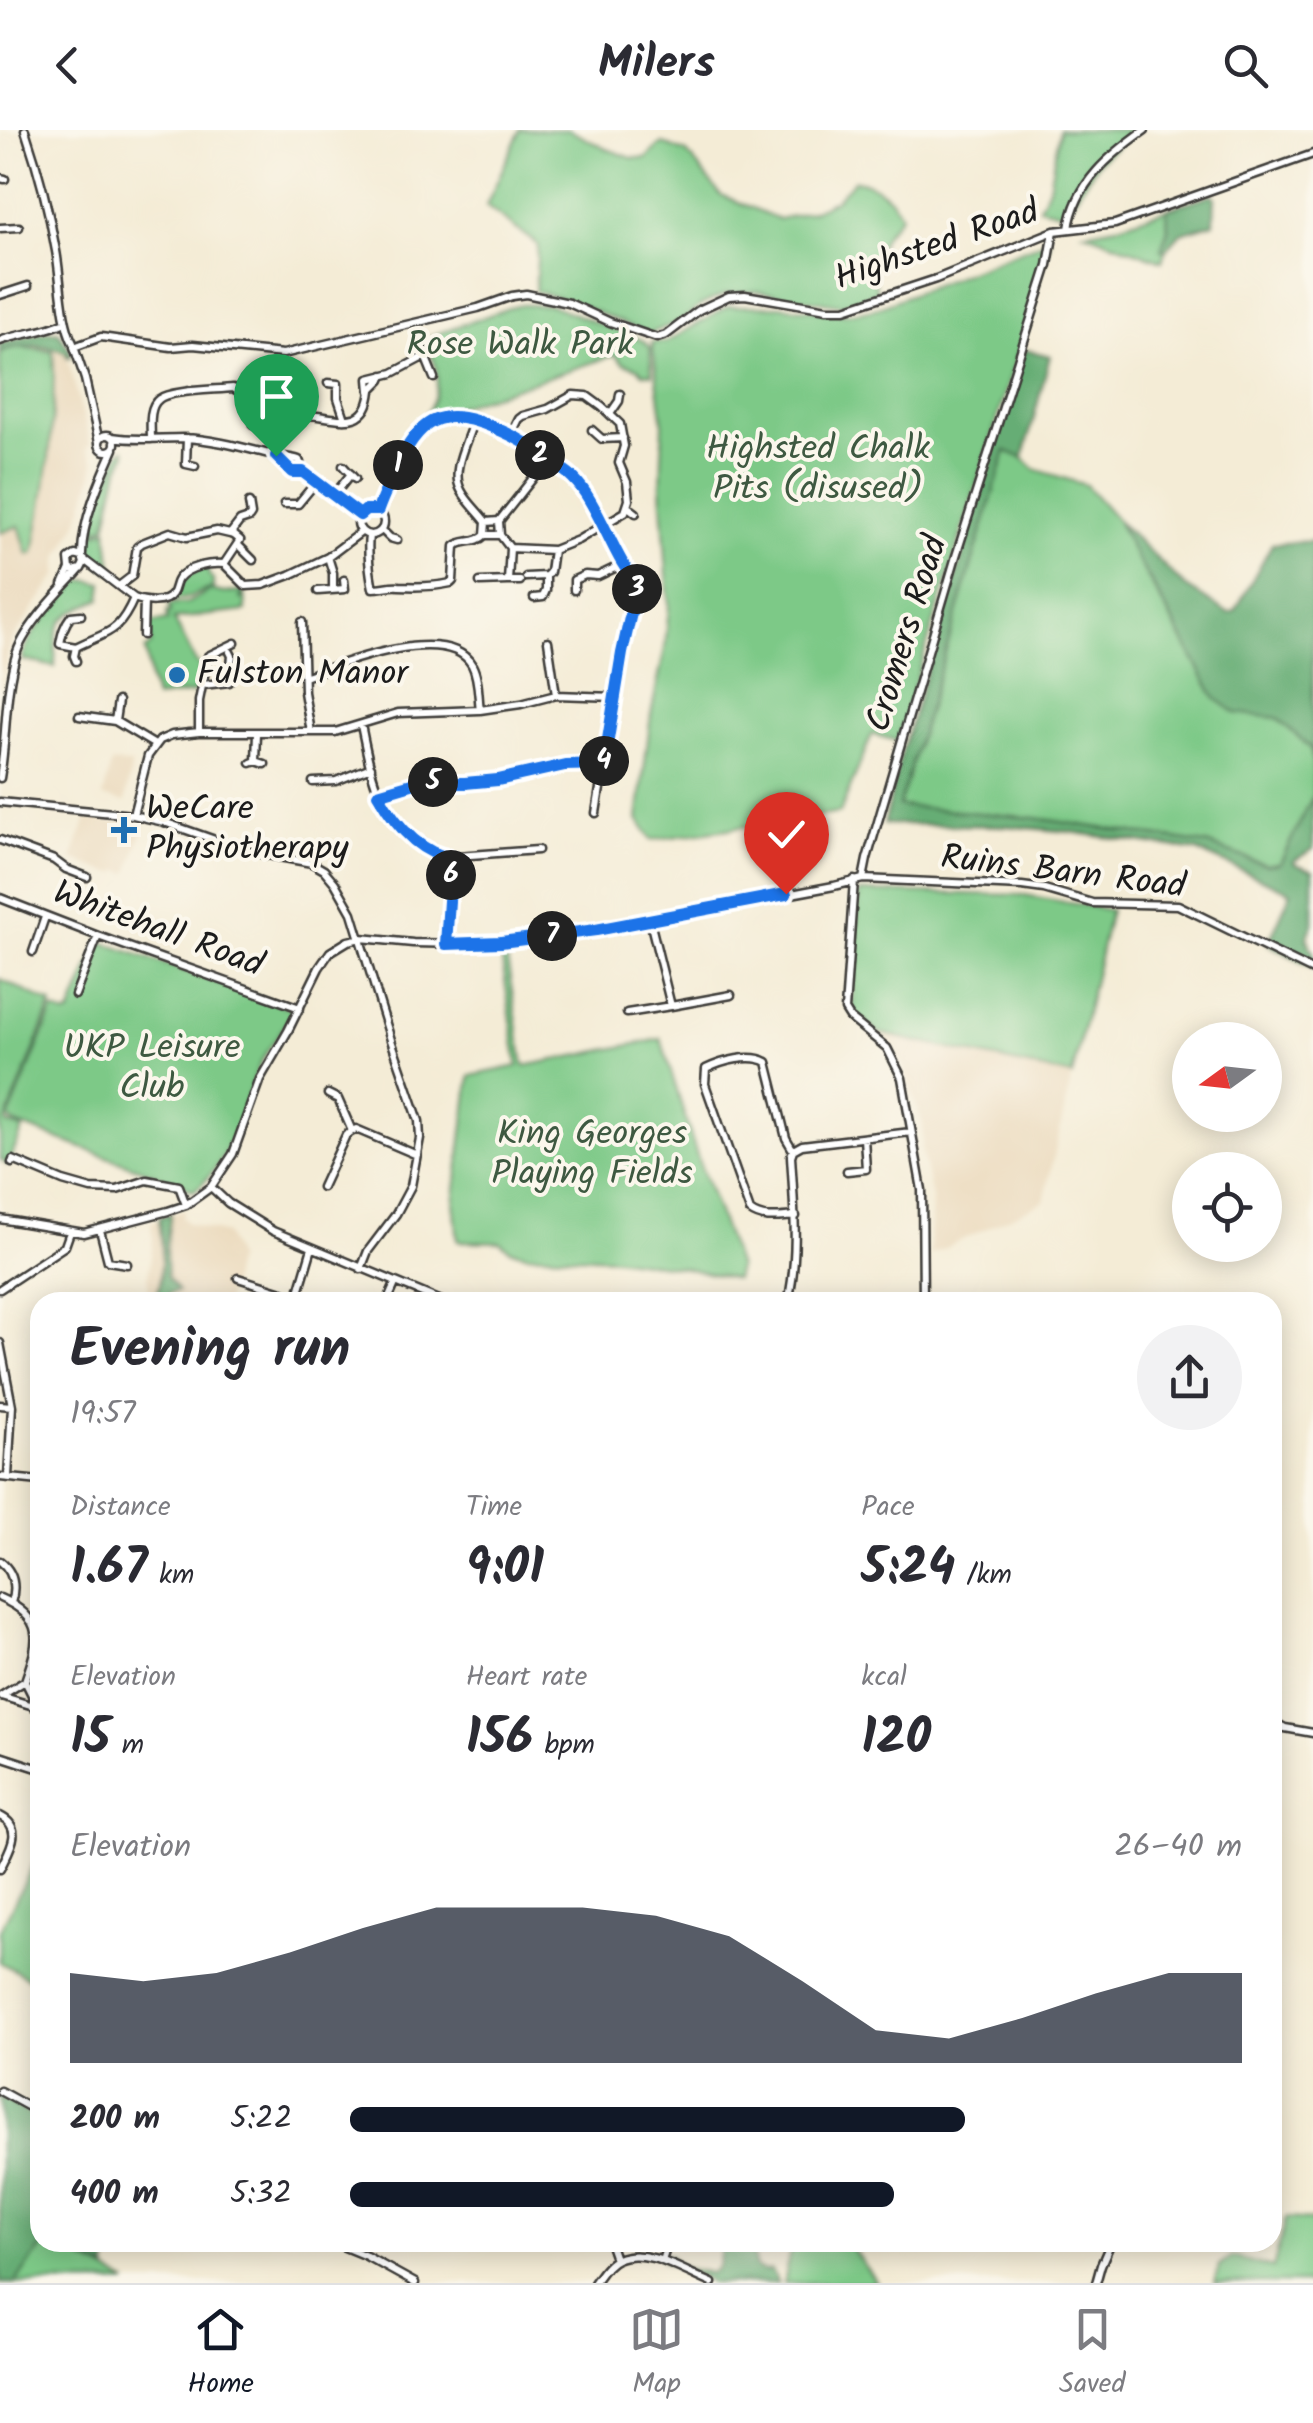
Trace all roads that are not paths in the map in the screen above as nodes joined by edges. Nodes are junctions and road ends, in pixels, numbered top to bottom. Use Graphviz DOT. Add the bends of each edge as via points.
graph roads {
  1 [pos="24,130"];
  2 [pos="1145,130"];
  3 [pos="1313,154"];
  4 [pos="19,227"];
  5 [pos="0,228"];
  6 [pos="1068,229"];
  7 [pos="1054,231"];
  8 [pos="17,280"];
  9 [pos="28,286"];
  10 [pos="18,289"];
  11 [pos="0,294"];
  12 [pos="68,322"];
  13 [pos="54,328"];
  14 [pos="0,341"];
  15 [pos="72,343"];
  16 [pos="421,346"];
  17 [pos="425,356"];
  18 [pos="434,378"];
  19 [pos="328,383"];
  20 [pos="620,394"];
  21 [pos="258,397"];
  22 [pos="91,406"];
  23 [pos="610,414"];
  24 [pos="307,415"];
  25 [pos="344,419"];
  26 [pos="473,421"];
  27 [pos="253,425"];
  28 [pos="592,430"];
  29 [pos="511,435"];
  30 [pos="186,438"];
  31 [pos="623,438"];
  32 [pos="150,439"];
  33 [pos="112,441"];
  34 [pos="99,444"];
  35 [pos="278,457"];
  36 [pos="545,463"];
  37 [pos="195,466"];
  38 [pos="343,466"];
  39 [pos="303,472"];
  40 [pos="101,477"];
  41 [pos="316,482"];
  42 [pos="334,495"];
  43 [pos="249,503"];
  44 [pos="284,504"];
  45 [pos="628,507"];
  46 [pos="378,510"];
  47 [pos="636,513"];
  48 [pos="360,515"];
  49 [pos="498,521"];
  50 [pos="486,522"];
  51 [pos="604,525"];
  52 [pos="382,530"];
  53 [pos="230,534"];
  54 [pos="365,534"];
  55 [pos="83,535"];
  56 [pos="485,535"];
  57 [pos="500,536"];
  58 [pos="397,540"];
  59 [pos="238,545"];
  60 [pos="510,548"];
  61 [pos="553,550"];
  62 [pos="328,556"];
  63 [pos="71,557"];
  64 [pos="82,558"];
  65 [pos="253,560"];
  66 [pos="224,564"];
  67 [pos="624,564"];
  68 [pos="580,566"];
  69 [pos="70,568"];
  70 [pos="80,570"];
  71 [pos="100,572"];
  72 [pos="551,575"];
  73 [pos="585,575"];
  74 [pos="598,576"];
  75 [pos="344,580"];
  76 [pos="508,581"];
  77 [pos="480,582"];
  78 [pos="63,586"];
  79 [pos="119,586"];
  80 [pos="598,586"];
  81 [pos="333,590"];
  82 [pos="574,590"];
  83 [pos="318,591"];
  84 [pos="134,598"];
  85 [pos="534,598"];
  86 [pos="144,601"];
  87 [pos="81,615"];
  88 [pos="302,622"];
  89 [pos="144,636"];
  90 [pos="548,641"];
  91 [pos="235,643"];
  92 [pos="76,647"];
  93 [pos="230,652"];
  94 [pos="76,661"];
  95 [pos="304,677"];
  96 [pos="203,685"];
  97 [pos="556,695"];
  98 [pos="615,697"];
  99 [pos="118,701"];
  100 [pos="480,710"];
  101 [pos="80,716"];
  102 [pos="115,721"];
  103 [pos="361,725"];
  104 [pos="199,732"];
  105 [pos="257,732"];
  106 [pos="311,732"];
  107 [pos="155,745"];
  108 [pos="257,763"];
  109 [pos="604,764"];
  110 [pos="371,767"];
  111 [pos="0,778"];
  112 [pos="313,782"];
  113 [pos="378,794"];
  114 [pos="0,802"];
  115 [pos="133,815"];
  116 [pos="596,815"];
  117 [pos="0,840"];
  118 [pos="540,850"];
  119 [pos="452,858"];
  120 [pos="87,877"];
  121 [pos="859,880"];
  122 [pos="0,898"];
  123 [pos="45,917"];
  124 [pos="650,921"];
  125 [pos="98,936"];
  126 [pos="360,938"];
  127 [pos="446,944"];
  128 [pos="33,952"];
  129 [pos="1313,971"];
  130 [pos="75,995"];
  131 [pos="730,996"];
  132 [pos="671,1006"];
  133 [pos="300,1008"];
  134 [pos="627,1013"];
  135 [pos="328,1094"];
  136 [pos="352,1131"];
  137 [pos="911,1132"];
  138 [pos="864,1138"];
  139 [pos="793,1150"];
  140 [pos="417,1155"];
  141 [pos="12,1162"];
  142 [pos="847,1171"];
  143 [pos="322,1187"];
  144 [pos="211,1188"];
  145 [pos="186,1204"];
  146 [pos="796,1216"];
  147 [pos="0,1220"];
  148 [pos="100,1230"];
  149 [pos="70,1232"];
  150 [pos="312,1248"];
  151 [pos="127,1264"];
  152 [pos="361,1269"];
  153 [pos="238,1278"];
  154 [pos="395,1284"];
  155 [pos="0,1290"];
  156 [pos="276,1292"];
  157 [pos="299,1292"];
  158 [pos="391,1292"];
  159 [pos="417,1292"];
  160 [pos="790,1292"];
  161 [pos="924,1292"];
  162 [pos="0,1342"];
  163 [pos="0,1405"];
  164 [pos="12,1406"];
  165 [pos="4,1477"];
  166 [pos="30,1480"];
  167 [pos="0,1561"];
  168 [pos="0,1598"];
  169 [pos="11,1603"];
  170 [pos="30,1616"];
  171 [pos="30,1667"];
  172 [pos="25,1681"];
  173 [pos="30,1691"];
  174 [pos="1,1696"];
  175 [pos="30,1706"];
  176 [pos="1282,1727"];
  177 [pos="1313,1733"];
  178 [pos="0,1756"];
  179 [pos="30,1766"];
  180 [pos="0,1816"];
  181 [pos="0,1869"];
  182 [pos="0,2091"];
  183 [pos="30,2108"];
  184 [pos="356,2252"];
  185 [pos="613,2252"];
  186 [pos="665,2252"];
  187 [pos="1107,2252"];
  188 [pos="615,2259"];
  189 [pos="662,2262"];
  190 [pos="415,2283"];
  191 [pos="594,2283"];
  192 [pos="712,2283"];
  193 [pos="1096,2283"];
  1 -- 12 [label="street"];
  2 -- 6 [label="street" via="1100,166 1077,199"];
  3 -- 6 [label="street, Highsted Road" via="1116,224"];
  4 -- 5 [label="street"];
  6 -- 7 [label="street, Highsted Road"];
  7 -- 15 [label="street, Highsted Road" via="845,309 729,296 657,338 569,303 526,294 283,354 102,337"];
  7 -- 121 [label="street, Cromers Road"];
  8 -- 10 [label="street"];
  9 -- 10 [label="street"];
  10 -- 11 [label="street"];
  12 -- 13 [label="street"];
  12 -- 15 [label="street"];
  13 -- 14 [label="street"];
  13 -- 15 [label="street"];
  15 -- 22 [label="street"];
  16 -- 17 [label="street"];
  17 -- 18 [label="street"];
  17 -- 25 [label="street" via="369,378 366,410"];
  19 -- 25 [label="street" via="338,384"];
  20 -- 23 [label="street"];
  21 -- 24 [label="street" via="298,402"];
  21 -- 27 [label="street"];
  21 -- 32 [label="street" via="233,388 158,399"];
  22 -- 33 [label="street"];
  22 -- 34 [label="street"];
  23 -- 29 [label="street" via="578,394 519,418"];
  23 -- 31 [label="street"];
  24 -- 25 [label="street"];
  24 -- 35 [label="street" via="285,429"];
  26 -- 29 [label="street"];
  26 -- 46 [label="street" via="444,418 424,426"];
  26 -- 50 [label="street" via="458,482"];
  28 -- 31 [label="street" via="602,440"];
  29 -- 36 [label="street"];
  30 -- 32 [label="street"];
  30 -- 35 [label="street"];
  30 -- 37 [label="street" via="186,464"];
  31 -- 45 [label="street" via="619,464"];
  32 -- 33 [label="street"];
  33 -- 34 [label="street" via="103,436"];
  33 -- 34 [label="street" via="106,452"];
  33 -- 40 [label="street"];
  34 -- 40 [label="street"];
  35 -- 39 [label="street" via="292,472"];
  35 -- 39 [label="street" via="298,459"];
  36 -- 49 [label="street"];
  36 -- 51 [label="street" via="570,476"];
  38 -- 42 [label="street" via="353,476"];
  39 -- 41 [label="street"];
  40 -- 55 [label="street"];
  41 -- 42 [label="street"];
  41 -- 44 [label="street" via="298,504"];
  42 -- 48 [label="street"];
  43 -- 53 [label="street" via="250,518"];
  45 -- 47 [label="street"];
  45 -- 51 [label="street"];
  46 -- 48 [label="street"];
  46 -- 52 [label="street"];
  48 -- 54 [label="street"];
  49 -- 50 [label="street"];
  49 -- 57 [label="street"];
  50 -- 56 [label="street"];
  51 -- 61 [label="street"];
  51 -- 67 [label="street"];
  52 -- 54 [label="street"];
  52 -- 58 [label="street"];
  53 -- 59 [label="street"];
  53 -- 79 [label="street" via="170,532 142,543 132,576"];
  54 -- 56 [label="street" via="371,584 379,589 451,584 455,546"];
  54 -- 62 [label="street"];
  55 -- 63 [label="street"];
  55 -- 64 [label="street"];
  56 -- 57 [label="street"];
  57 -- 60 [label="street"];
  59 -- 65 [label="street"];
  59 -- 66 [label="street"];
  60 -- 61 [label="street"];
  60 -- 76 [label="street"];
  61 -- 72 [label="street"];
  62 -- 66 [label="street" via="253,587"];
  62 -- 81 [label="street"];
  63 -- 64 [label="street"];
  63 -- 69 [label="street"];
  64 -- 70 [label="street"];
  64 -- 71 [label="street"];
  66 -- 86 [label="street" via="196,567 181,576 170,597"];
  67 -- 74 [label="street"];
  67 -- 98 [label="street" via="638,582"];
  68 -- 73 [label="street"];
  69 -- 70 [label="street"];
  69 -- 78 [label="street"];
  70 -- 71 [label="street"];
  70 -- 78 [label="street"];
  71 -- 79 [label="street"];
  72 -- 76 [label="street"];
  72 -- 85 [label="street" via="546,594"];
  73 -- 74 [label="street"];
  73 -- 82 [label="street" via="574,580"];
  74 -- 80 [label="street"];
  75 -- 81 [label="street" via="345,590"];
  76 -- 77 [label="street"];
  78 -- 111 [label="street" via="18,650"];
  79 -- 84 [label="street"];
  81 -- 83 [label="street"];
  84 -- 86 [label="street"];
  84 -- 92 [label="street" via="116,627"];
  86 -- 89 [label="street"];
  87 -- 92 [label="street" via="72,616 60,641"];
  88 -- 95 [label="street"];
  90 -- 97 [label="street"];
  91 -- 96 [label="street" via="205,653"];
  92 -- 94 [label="street"];
  93 -- 96 [label="street" via="230,686"];
  95 -- 100 [label="street" via="382,652 448,648 473,666"];
  95 -- 106 [label="street"];
  96 -- 104 [label="street"];
  97 -- 98 [label="street"];
  97 -- 100 [label="street"];
  98 -- 109 [label="street"];
  99 -- 102 [label="street"];
  100 -- 103 [label="street" via="398,713"];
  101 -- 102 [label="street"];
  102 -- 107 [label="street"];
  103 -- 106 [label="street"];
  103 -- 110 [label="street"];
  104 -- 105 [label="street"];
  104 -- 107 [label="street" via="172,734"];
  105 -- 106 [label="street"];
  105 -- 108 [label="street"];
  107 -- 115 [label="street"];
  109 -- 113 [label="street" via="415,783"];
  109 -- 116 [label="street"];
  110 -- 112 [label="street"];
  110 -- 113 [label="street"];
  113 -- 119 [label="street" via="423,849"];
  114 -- 115 [label="street"];
  115 -- 126 [label="street" via="324,870"];
  117 -- 120 [label="street" via="37,849"];
  118 -- 119 [label="street"];
  119 -- 127 [label="street"];
  121 -- 124 [label="street, Ruins Barn Road"];
  121 -- 129 [label="street, Ruins Barn Road" via="1022,886 1092,903 1178,905"];
  121 -- 137 [label="street, Cromers Road" via="845,1010 893,1057"];
  122 -- 123 [label="street, Whitehall Road"];
  123 -- 125 [label="street, Whitehall Road"];
  123 -- 128 [label="street"];
  124 -- 127 [label="street, Ruins Barn Road"];
  124 -- 132 [label="street"];
  125 -- 130 [label="street"];
  125 -- 133 [label="street, Whitehall Road"];
  126 -- 127 [label="street, Ruins Barn Road"];
  126 -- 133 [label="street" via="330,952"];
  126 -- 140 [label="street" via="416,1105"];
  131 -- 132 [label="street"];
  132 -- 134 [label="street"];
  133 -- 144 [label="street"];
  135 -- 136 [label="street" via="338,1098"];
  136 -- 140 [label="street"];
  136 -- 143 [label="street"];
  137 -- 138 [label="street"];
  137 -- 161 [label="street, Cromers Road" via="922,1190"];
  138 -- 139 [label="street"];
  138 -- 142 [label="street" via="866,1169"];
  139 -- 146 [label="street"];
  139 -- 146 [label="street" via="763,1059 706,1068 750,1211 766,1218"];
  140 -- 152 [label="street" via="404,1201"];
  141 -- 145 [label="street" via="92,1189 117,1190 147,1180 179,1186"];
  144 -- 145 [label="street"];
  144 -- 150 [label="street" via="255,1222"];
  145 -- 148 [label="street"];
  146 -- 160 [label="street"];
  147 -- 149 [label="street"];
  148 -- 149 [label="street"];
  148 -- 151 [label="street" via="108,1260"];
  149 -- 155 [label="street" via="65,1246"];
  150 -- 152 [label="street"];
  150 -- 157 [label="street"];
  152 -- 154 [label="street"];
  153 -- 156 [label="street"];
  154 -- 158 [label="street"];
  154 -- 159 [label="street"];
  162 -- 164 [label="street"];
  163 -- 164 [label="street"];
  164 -- 165 [label="street"];
  165 -- 166 [label="street"];
  167 -- 169 [label="street" via="14,1581"];
  168 -- 169 [label="street"];
  169 -- 170 [label="street"];
  171 -- 172 [label="street"];
  172 -- 173 [label="street"];
  172 -- 174 [label="street"];
  174 -- 175 [label="street"];
  176 -- 177 [label="street"];
  178 -- 179 [label="street"];
  180 -- 181 [label="street" via="14,1833"];
  182 -- 183 [label="street"];
  184 -- 190 [label="street"];
  185 -- 188 [label="street"];
  186 -- 189 [label="street"];
  187 -- 193 [label="street"];
  188 -- 189 [label="street"];
  188 -- 191 [label="street"];
  189 -- 192 [label="street"];
}
